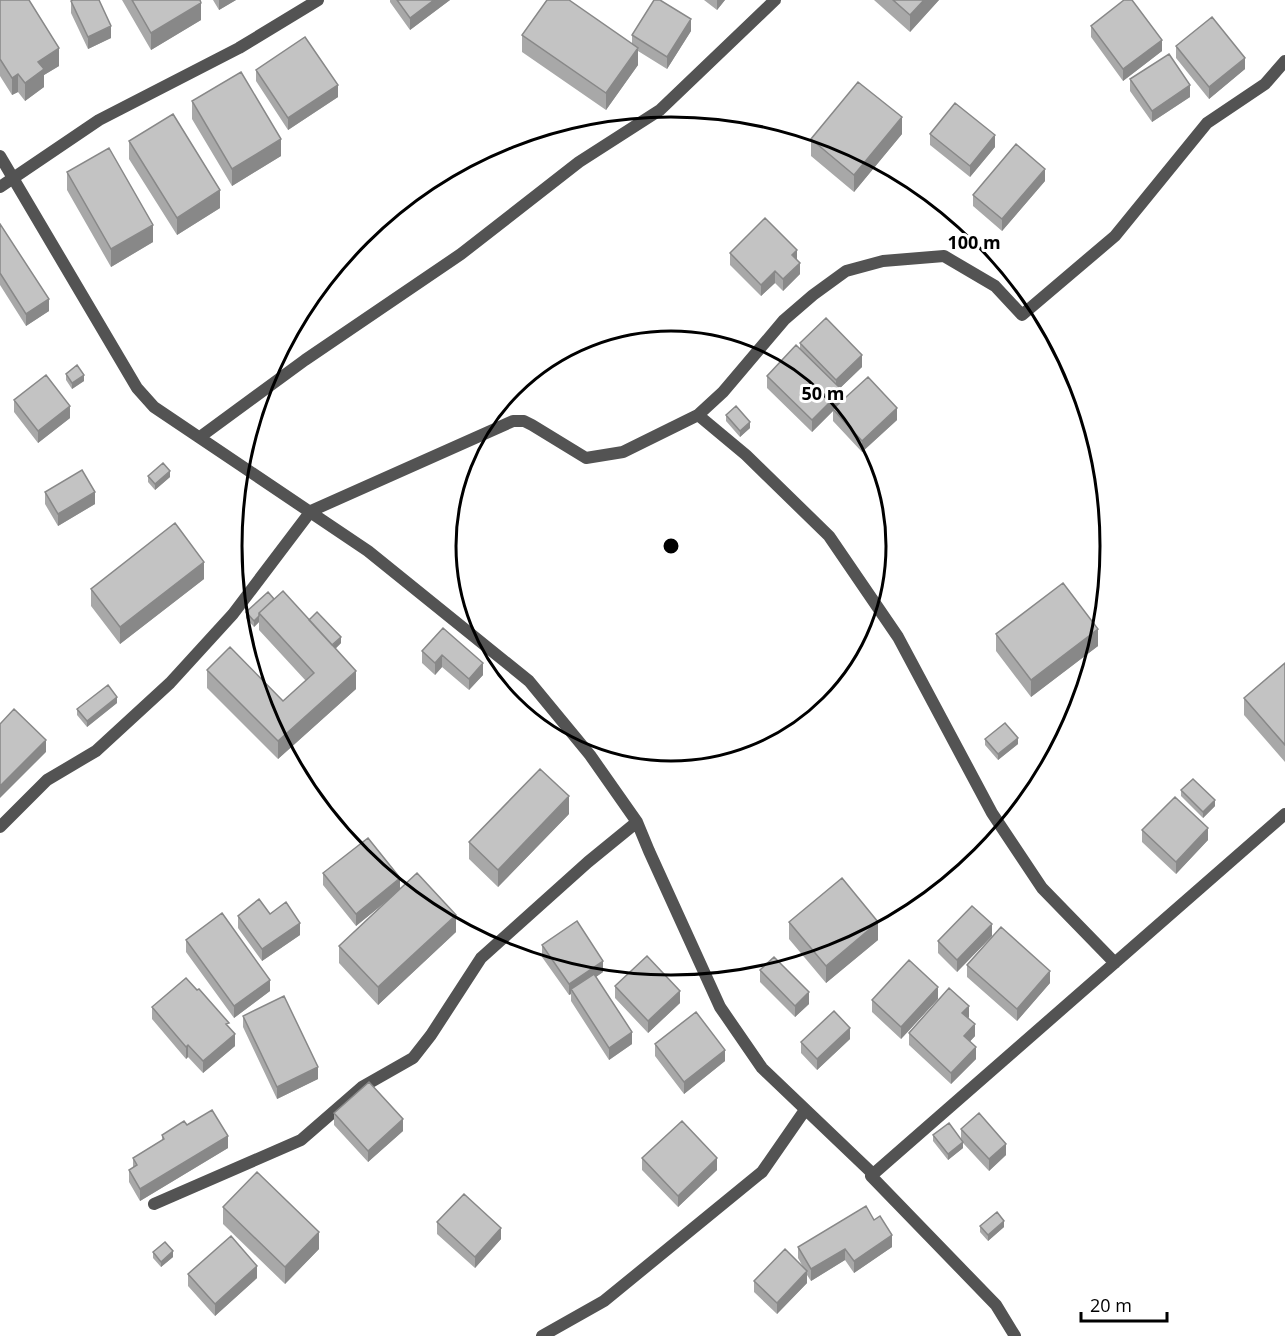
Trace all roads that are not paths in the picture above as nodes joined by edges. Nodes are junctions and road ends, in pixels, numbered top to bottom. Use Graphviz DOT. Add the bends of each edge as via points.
graph roads {
  1 [pos="318,0"];
  2 [pos="775,0"];
  3 [pos="1285,61"];
  4 [pos="0,156"];
  5 [pos="13,177"];
  6 [pos="0,187"];
  7 [pos="698,415"];
  8 [pos="200,438"];
  9 [pos="311,511"];
  10 [pos="1285,814"];
  11 [pos="637,822"];
  12 [pos="0,827"];
  13 [pos="1115,963"];
  14 [pos="806,1110"];
  15 [pos="871,1176"];
  16 [pos="154,1204"];
  17 [pos="1012,1335"];
  18 [pos="542,1336"];
  1 -- 5 [label="street" via="239,48 99,120"];
  2 -- 8 [label="street" via="660,110 579,162 461,254 305,360"];
  3 -- 7 [label="street" via="1265,84 1207,123 1115,236 1022,315 995,286 944,256 883,261 846,271 784,320 723,392"];
  4 -- 5 [label="street"];
  5 -- 6 [label="street"];
  5 -- 8 [label="street" via="137,388 154,407"];
  7 -- 9 [label="street" via="623,452 591,459 524,421 513,421"];
  7 -- 13 [label="street" via="746,455 829,536 898,637 992,813 1042,888"];
  8 -- 9 [label="street"];
  9 -- 11 [label="street" via="368,550 529,681 590,754"];
  9 -- 12 [label="street" via="233,614 170,683 96,751 47,780"];
  10 -- 13 [label="street"];
  11 -- 14 [label="street" via="720,1006 762,1068"];
  11 -- 16 [label="street" via="481,958 413,1058 362,1087 301,1140"];
  13 -- 15 [label="street"];
  14 -- 15 [label="street"];
  14 -- 18 [label="street" via="762,1172 604,1301"];
  15 -- 17 [label="street" via="996,1305"];
}
